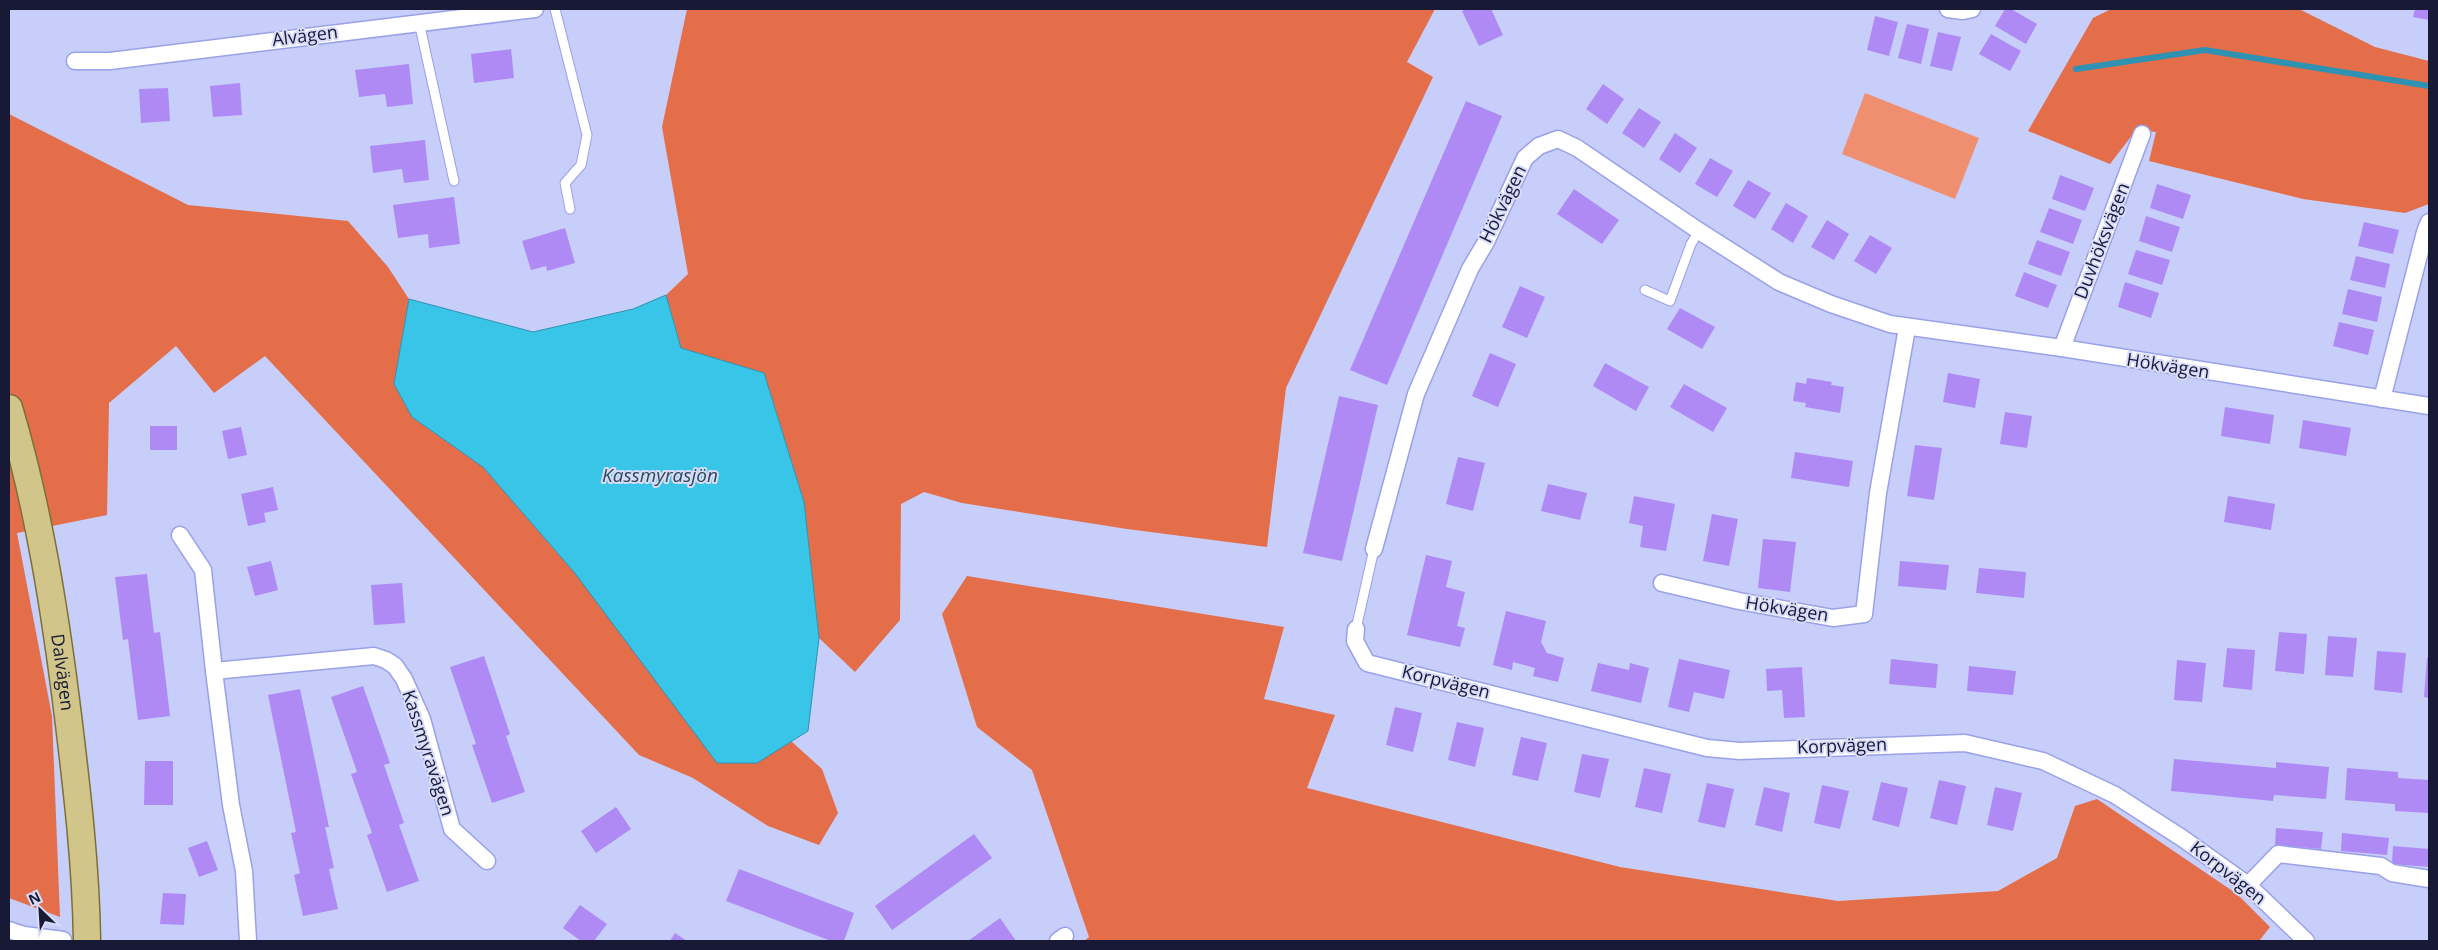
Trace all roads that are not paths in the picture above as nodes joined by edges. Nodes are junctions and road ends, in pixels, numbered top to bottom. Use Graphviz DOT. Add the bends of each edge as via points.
graph roads {
  1 [pos="535,9"];
  2 [pos="555,9"];
  3 [pos="1948,9"];
  4 [pos="1972,9"];
  5 [pos="419,22"];
  6 [pos="75,61"];
  7 [pos="2142,134"];
  8 [pos="454,181"];
  9 [pos="570,209"];
  10 [pos="2429,222"];
  11 [pos="1699,231"];
  12 [pos="1646,290"];
  13 [pos="1907,328"];
  14 [pos="2062,348"];
  15 [pos="2382,399"];
  16 [pos="2429,406"];
  17 [pos="9,408"];
  18 [pos="180,535"];
  19 [pos="1374,549"];
  20 [pos="1662,583"];
  21 [pos="1356,629"];
  22 [pos="214,672"];
  23 [pos="487,861"];
  24 [pos="2429,879"];
  25 [pos="2248,885"];
  26 [pos="9,930"];
  27 [pos="75,941"];
  28 [pos="248,941"];
  29 [pos="2306,941"];
  1 -- 5 [label="street, Alvägen"];
  2 -- 9 [label="lane" via="587,136 581,165 565,183"];
  3 -- 4 [label="street"];
  5 -- 6 [label="street, Alvägen" via="110,61"];
  5 -- 8 [label="lane"];
  7 -- 14 [label="street, Duvhöksvägen"];
  10 -- 15 [label="street"];
  11 -- 12 [label="lane" via="1690,244 1670,300"];
  11 -- 13 [label="street, Hökvägen" via="1779,282 1831,304"];
  11 -- 19 [label="street, Hökvägen" via="1577,148 1558,139 1539,146 1525,158 1470,269 1416,394"];
  13 -- 14 [label="street, Hökvägen"];
  13 -- 20 [label="street, Hökvägen" via="1878,493 1864,614 1833,618"];
  14 -- 15 [label="street, Hökvägen"];
  15 -- 16 [label="street, Hökvägen"];
  17 -- 27 [label="main road, Dalvägen" via="37,514 51,587 79,810"];
  18 -- 22 [label="street" via="203,570"];
  19 -- 21 [label="lane"];
  21 -- 25 [label="street, Korpvägen" via="1355,641 1367,663 1707,748 1740,750 1965,743 2043,761 2115,795"];
  22 -- 23 [label="street, Kassmyravägen" via="374,656 395,666 422,719 452,829"];
  22 -- 28 [label="street" via="231,805 244,870"];
  24 -- 25 [label="street" via="2392,873 2381,866 2278,854"];
  25 -- 29 [label="street, Korpvägen"];
  26 -- 27 [label="street"];
}
